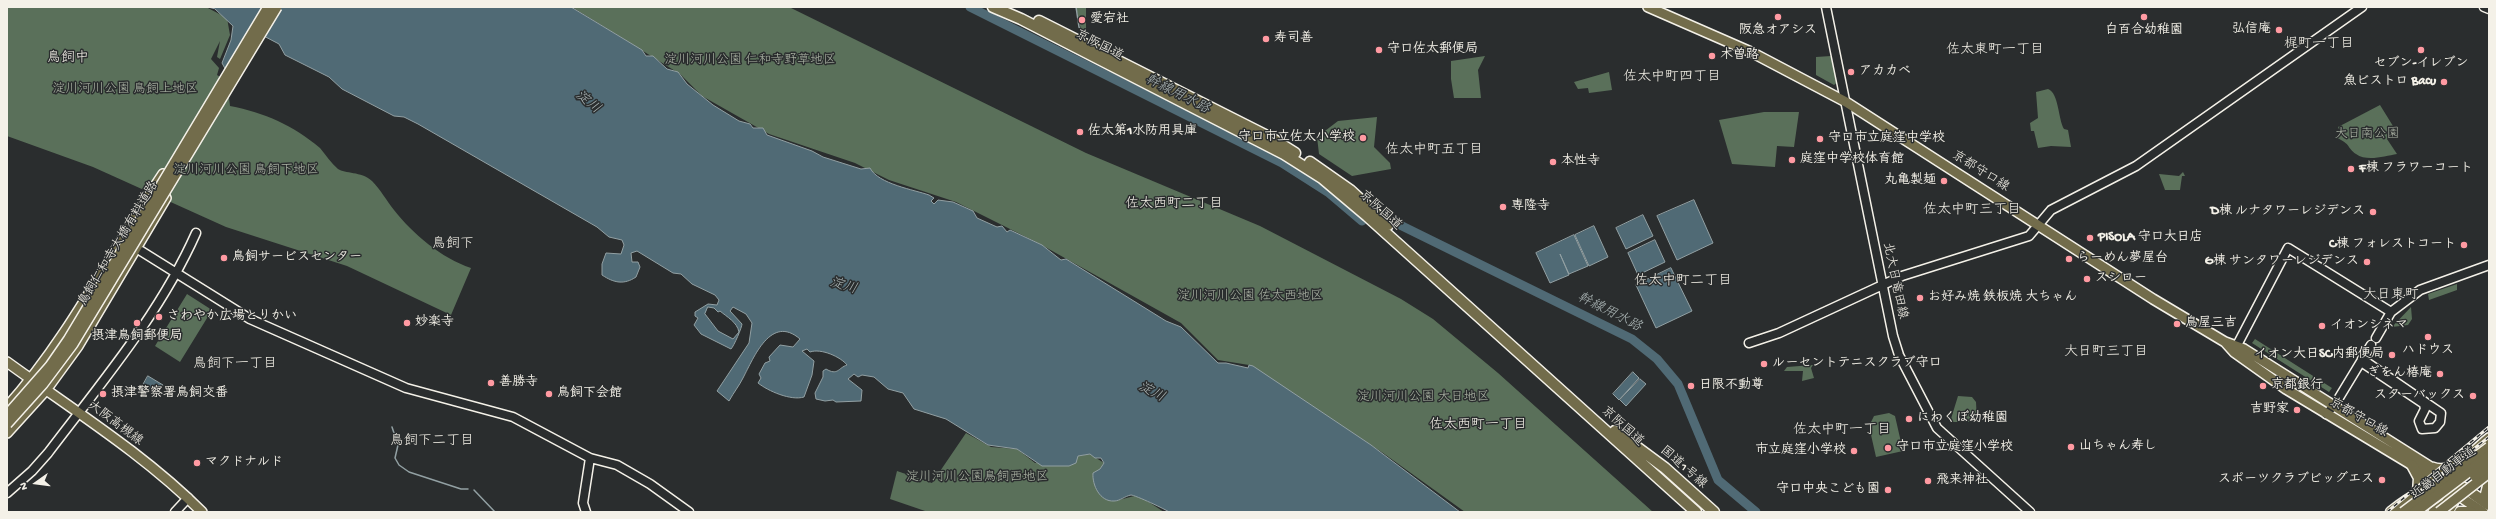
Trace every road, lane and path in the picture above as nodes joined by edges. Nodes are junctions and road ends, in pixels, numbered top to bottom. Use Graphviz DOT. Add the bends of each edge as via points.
graph roads {
  1 [pos="268,7"];
  2 [pos="277,7"];
  3 [pos="993,7"];
  4 [pos="1010,7"];
  5 [pos="1648,7"];
  6 [pos="1826,7"];
  7 [pos="2362,7"];
  8 [pos="2484,7"];
  9 [pos="2489,9"];
  10 [pos="1846,102"];
  11 [pos="182,158"];
  12 [pos="2039,224"];
  13 [pos="196,233"];
  14 [pos="141,251"];
  15 [pos="2489,265"];
  16 [pos="176,273"];
  17 [pos="1883,285"];
  18 [pos="1461,296"];
  19 [pos="2391,312"];
  20 [pos="2376,338"];
  21 [pos="1749,343"];
  22 [pos="2371,345"];
  23 [pos="2236,349"];
  24 [pos="2361,361"];
  25 [pos="7,362"];
  26 [pos="31,380"];
  27 [pos="46,390"];
  28 [pos="2334,406"];
  29 [pos="7,407"];
  30 [pos="78,412"];
  31 [pos="2326,414"];
  32 [pos="7,415"];
  33 [pos="7,424"];
  34 [pos="1615,431"];
  35 [pos="7,433"];
  36 [pos="2489,438"];
  37 [pos="2489,447"];
  38 [pos="2489,452"];
  39 [pos="2489,456"];
  40 [pos="590,458"];
  41 [pos="2489,460"];
  42 [pos="2414,462"];
  43 [pos="2456,465"];
  44 [pos="2489,465"];
  45 [pos="2489,472"];
  46 [pos="2489,477"];
  47 [pos="2489,482"];
  48 [pos="2452,487"];
  49 [pos="7,493"];
  50 [pos="2418,493"];
  51 [pos="188,498"];
  52 [pos="2489,501"];
  53 [pos="2489,505"];
  54 [pos="175,512"];
  55 [pos="202,512"];
  56 [pos="586,512"];
  57 [pos="688,512"];
  58 [pos="1696,512"];
  59 [pos="1705,512"];
  60 [pos="1714,512"];
  61 [pos="2030,512"];
  62 [pos="2391,512"];
  63 [pos="2403,512"];
  64 [pos="2410,512"];
  65 [pos="2415,512"];
  66 [pos="2427,512"];
  67 [pos="2433,512"];
  68 [pos="2439,512"];
  69 [pos="2448,512"];
  70 [pos="2460,512"];
  71 [pos="2470,512"];
  72 [pos="2483,512"];
  1 -- 11 [label="main road, 鳥飼仁和寺大橋有料道路, bridge"];
  2 -- 11 [label="main road, 鳥飼仁和寺大橋有料道路, bridge"];
  3 -- 18 [label="highway, 京阪国道" via="1304,165"];
  4 -- 18 [label="highway, 京阪国道" via="1271,138 1295,153 1350,190"];
  5 -- 10 [label="main road, 京都守口線" via="1751,52"];
  6 -- 10 [label="street, 北大日竜田線"];
  7 -- 12 [label="street" via="2136,166 2051,210"];
  8 -- 9 [label="street"];
  10 -- 12 [label="main road, 京都守口線"];
  10 -- 17 [label="street, 北大日竜田線"];
  11 -- 26 [label="main road" via="174,158 58,344"];
  11 -- 27 [label="main road, bridge" via="184,166 164,202 78,346"];
  11 -- 32 [label="main road, 鳥飼仁和寺大橋有料道路, bridge" via="68,340 50,366"];
  11 -- 33 [label="main road, 鳥飼仁和寺大橋有料道路, bridge" via="73,344 43,384"];
  12 -- 17 [label="street" via="2028,236 1907,274"];
  12 -- 23 [label="main road, 京都守口線" via="2087,257"];
  13 -- 16 [label="street"];
  14 -- 16 [label="street"];
  15 -- 19 [label="street" via="2420,290"];
  16 -- 30 [label="street" via="139,332"];
  16 -- 40 [label="street" via="250,319 323,352 406,388 512,418"];
  17 -- 21 [label="street" via="1779,333"];
  17 -- 61 [label="street, 北大日竜田線" via="1899,355 1937,428"];
  18 -- 34 [label="highway, 京阪国道"];
  18 -- 58 [label="highway, 京阪国道"];
  19 -- 20 [label="street"];
  19 -- 23 [label="street" via="2288,248"];
  22 -- 24 [label="street"];
  23 -- 28 [label="main road, 京都守口線"];
  23 -- 31 [label="main road, 京都守口線" via="2286,389"];
  24 -- 24 [label="street" via="2441,414 2440,422 2435,428 2422,429 2419,421 2425,409 2424,404"];
  24 -- 28 [label="street"];
  25 -- 26 [label="main road, 大阪高槻線"];
  26 -- 27 [label="main road, 大阪高槻線"];
  26 -- 29 [label="main road"];
  27 -- 30 [label="main road, 大阪高槻線"];
  27 -- 35 [label="main road"];
  28 -- 31 [label="street"];
  28 -- 42 [label="main road, 京都守口線"];
  30 -- 49 [label="street" via="32,471"];
  30 -- 51 [label="main road, 大阪高槻線" via="168,479"];
  31 -- 42 [label="main road, 京都守口線"];
  34 -- 59 [label="highway, 京阪国道"];
  34 -- 60 [label="highway, 国道1号線" via="1665,468"];
  36 -- 43 [label="main road"];
  37 -- 63 [label="main road, bridge"];
  38 -- 48 [label="main road"];
  39 -- 65 [label="highway, 近畿自動車道, bridge"];
  40 -- 56 [label="street" via="583,503"];
  40 -- 57 [label="street" via="617,465 650,484"];
  41 -- 48 [label="main road"];
  42 -- 43 [label="main road" via="2434,468"];
  42 -- 48 [label="main road, 京都守口線"];
  42 -- 50 [label="highway" via="2420,478"];
  43 -- 48 [label="main road"];
  44 -- 66 [label="highway, 近畿自動車道, bridge"];
  45 -- 68 [label="main road, bridge"];
  46 -- 48 [label="main road"];
  47 -- 52 [label="highway" via="2486,494"];
  48 -- 50 [label="highway"];
  48 -- 53 [label="highway"];
  48 -- 64 [label="main road" via="2437,492"];
  48 -- 67 [label="main road" via="2446,503"];
  48 -- 69 [label="highway"];
  48 -- 72 [label="main road, 京都守口線"];
  50 -- 62 [label="highway"];
  51 -- 54 [label="street"];
  51 -- 55 [label="main road, 大阪高槻線"];
  70 -- 71 [label="highway"];
}
